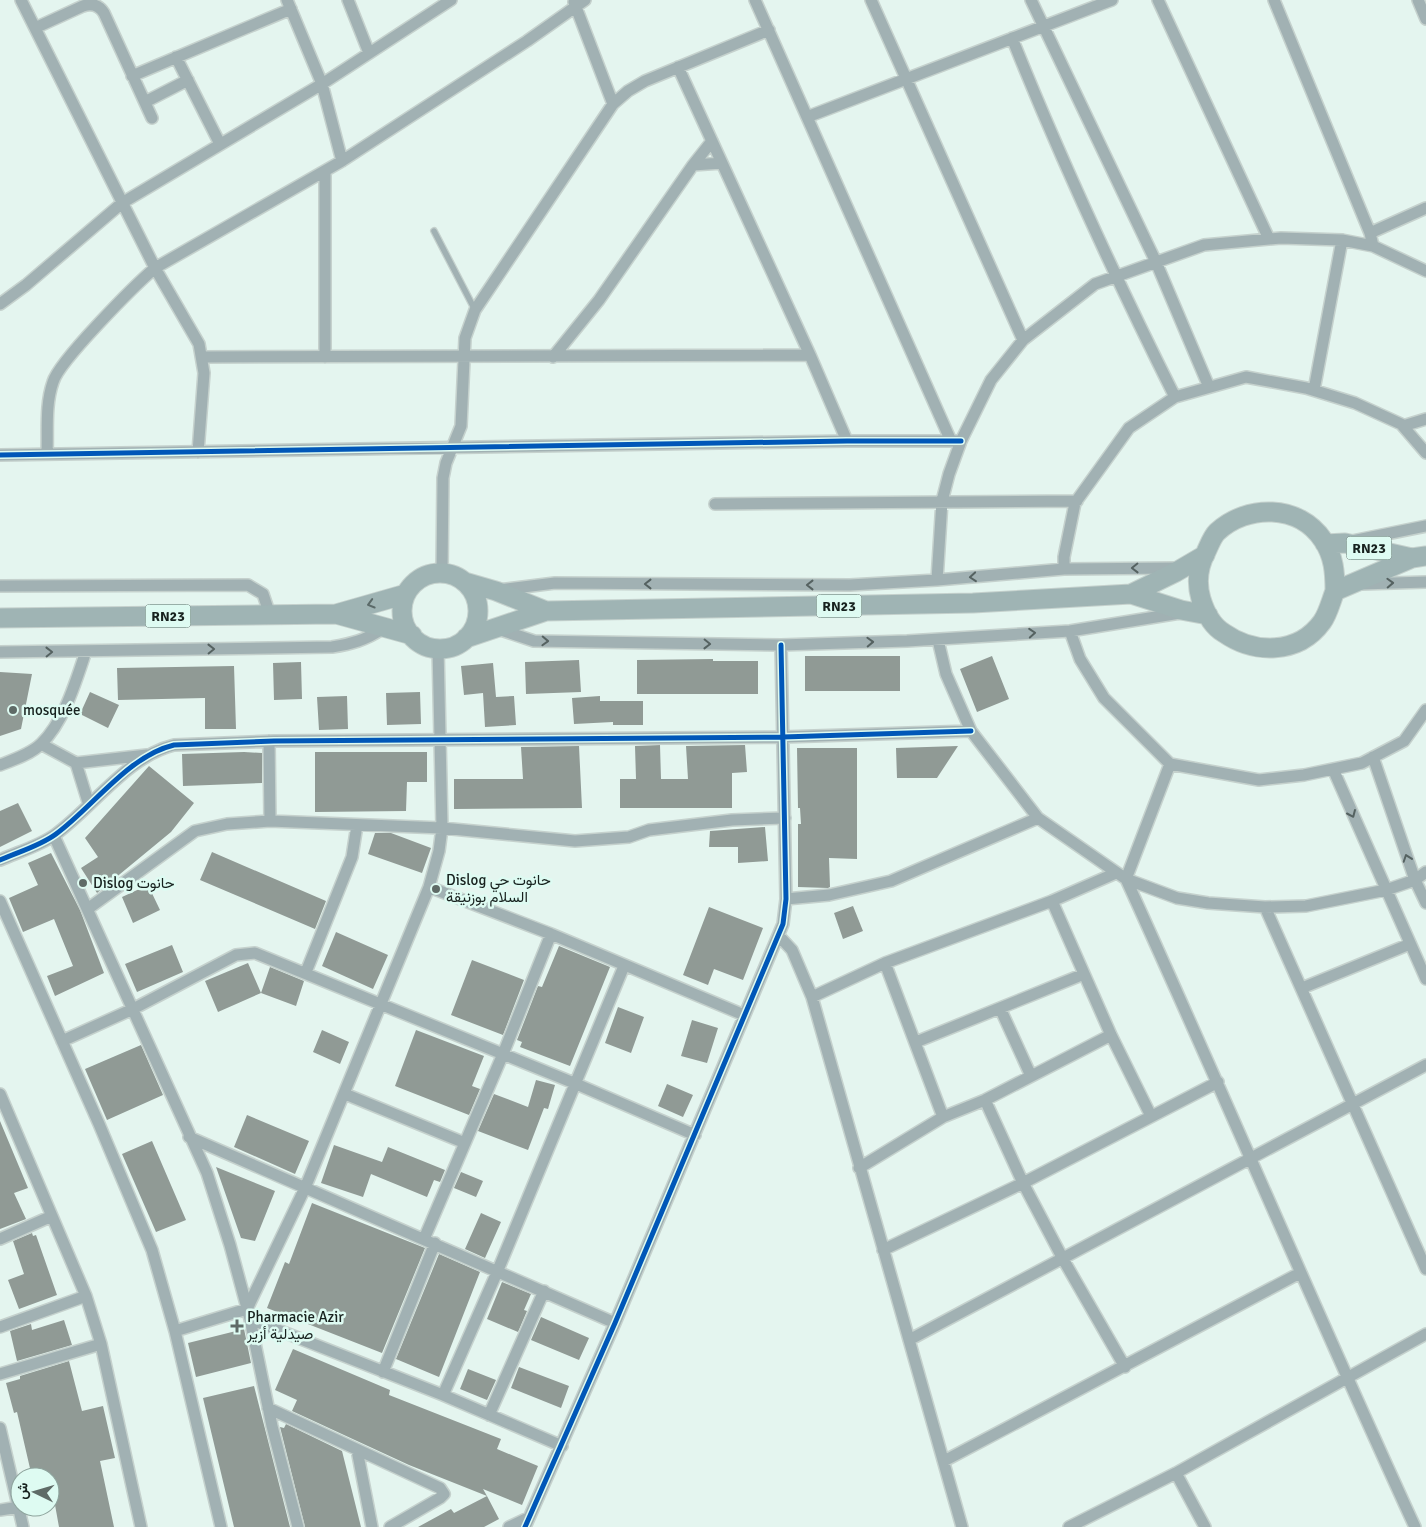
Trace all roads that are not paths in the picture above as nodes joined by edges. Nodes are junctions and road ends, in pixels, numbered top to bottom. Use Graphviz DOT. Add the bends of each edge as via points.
graph roads {
  1 [pos="21,0"];
  2 [pos="348,0"];
  3 [pos="451,0"];
  4 [pos="755,0"];
  5 [pos="871,0"];
  6 [pos="1031,0"];
  7 [pos="1112,0"];
  8 [pos="1158,0"];
  9 [pos="1274,0"];
  10 [pos="1418,0"];
  11 [pos="578,2"];
  12 [pos="289,5"];
  13 [pos="1426,19"];
  14 [pos="1042,27"];
  15 [pos="35,28"];
  16 [pos="769,30"];
  17 [pos="1012,38"];
  18 [pos="369,53"];
  19 [pos="176,57"];
  20 [pos="678,67"];
  21 [pos="132,76"];
  22 [pos="188,80"];
  23 [pos="905,80"];
  24 [pos="322,84"];
  25 [pos="144,102"];
  26 [pos="613,104"];
  27 [pos="807,117"];
  28 [pos="152,118"];
  29 [pos="712,141"];
  30 [pos="220,144"];
  31 [pos="342,162"];
  32 [pos="722,163"];
  33 [pos="693,164"];
  34 [pos="324,172"];
  35 [pos="122,203"];
  36 [pos="1426,208"];
  37 [pos="434,231"];
  38 [pos="1370,233"];
  39 [pos="1269,239"];
  40 [pos="1342,240"];
  41 [pos="1373,246"];
  42 [pos="1156,262"];
  43 [pos="155,268"];
  44 [pos="1426,271"];
  45 [pos="1115,277"];
  46 [pos="1,300"];
  47 [pos="475,310"];
  48 [pos="1023,340"];
  49 [pos="810,355"];
  50 [pos="203,357"];
  51 [pos="325,357"];
  52 [pos="463,357"];
  53 [pos="553,357"];
  54 [pos="1209,387"];
  55 [pos="1314,390"];
  56 [pos="1175,397"];
  57 [pos="1426,418"];
  58 [pos="1403,426"];
  59 [pos="847,441"];
  60 [pos="956,441"];
  61 [pos="452,449"];
  62 [pos="198,452"];
  63 [pos="1426,453"];
  64 [pos="0,454"];
  65 [pos="47,454"];
  66 [pos="942,501"];
  67 [pos="1077,501"];
  68 [pos="715,504"];
  69 [pos="1426,526"];
  70 [pos="1345,543"];
  71 [pos="1325,544"];
  72 [pos="1205,554"];
  73 [pos="1419,557"];
  74 [pos="1184,568"];
  75 [pos="1064,570"];
  76 [pos="442,573"];
  77 [pos="937,580"];
  78 [pos="465,582"];
  79 [pos="1426,582"];
  80 [pos="1353,584"];
  81 [pos="0,586"];
  82 [pos="496,591"];
  83 [pos="1335,591"];
  84 [pos="406,594"];
  85 [pos="1131,594"];
  86 [pos="546,612"];
  87 [pos="1199,613"];
  88 [pos="336,614"];
  89 [pos="270,615"];
  90 [pos="0,618"];
  91 [pos="382,629"];
  92 [pos="498,629"];
  93 [pos="1070,631"];
  94 [pos="412,636"];
  95 [pos="466,638"];
  96 [pos="938,640"];
  97 [pos="781,645"];
  98 [pos="438,648"];
  99 [pos="86,651"];
  100 [pos="0,652"];
  101 [pos="1426,710"];
  102 [pos="971,732"];
  103 [pos="783,737"];
  104 [pos="440,741"];
  105 [pos="270,742"];
  106 [pos="41,744"];
  107 [pos="148,755"];
  108 [pos="1373,757"];
  109 [pos="76,763"];
  110 [pos="1170,764"];
  111 [pos="0,765"];
  112 [pos="1333,769"];
  113 [pos="89,806"];
  114 [pos="785,818"];
  115 [pos="1038,818"];
  116 [pos="270,821"];
  117 [pos="356,825"];
  118 [pos="442,828"];
  119 [pos="54,836"];
  120 [pos="0,860"];
  121 [pos="1426,872"];
  122 [pos="1121,876"];
  123 [pos="1415,880"];
  124 [pos="429,886"];
  125 [pos="1386,890"];
  126 [pos="786,898"];
  127 [pos="0,901"];
  128 [pos="1052,902"];
  129 [pos="1426,903"];
  130 [pos="1265,907"];
  131 [pos="89,908"];
  132 [pos="551,934"];
  133 [pos="779,936"];
  134 [pos="1410,944"];
  135 [pos="885,963"];
  136 [pos="624,966"];
  137 [pos="306,972"];
  138 [pos="1084,974"];
  139 [pos="1426,979"];
  140 [pos="1302,988"];
  141 [pos="812,997"];
  142 [pos="382,1005"];
  143 [pos="1000,1008"];
  144 [pos="133,1009"];
  145 [pos="744,1015"];
  146 [pos="1111,1035"];
  147 [pos="62,1041"];
  148 [pos="916,1042"];
  149 [pos="503,1054"];
  150 [pos="1426,1065"];
  151 [pos="1030,1076"];
  152 [pos="574,1082"];
  153 [pos="1218,1082"];
  154 [pos="0,1094"];
  155 [pos="345,1094"];
  156 [pos="985,1100"];
  157 [pos="1353,1105"];
  158 [pos="1151,1116"];
  159 [pos="943,1117"];
  160 [pos="695,1135"];
  161 [pos="189,1137"];
  162 [pos="465,1142"];
  163 [pos="1251,1160"];
  164 [pos="859,1168"];
  165 [pos="1023,1184"];
  166 [pos="305,1188"];
  167 [pos="52,1216"];
  168 [pos="0,1239"];
  169 [pos="430,1241"];
  170 [pos="883,1250"];
  171 [pos="1063,1259"];
  172 [pos="1426,1268"];
  173 [pos="498,1270"];
  174 [pos="1300,1273"];
  175 [pos="544,1291"];
  176 [pos="86,1296"];
  177 [pos="248,1314"];
  178 [pos="615,1323"];
  179 [pos="0,1327"];
  180 [pos="175,1331"];
  181 [pos="1426,1334"];
  182 [pos="909,1340"];
  183 [pos="101,1344"];
  184 [pos="1125,1367"];
  185 [pos="383,1372"];
  186 [pos="0,1374"];
  187 [pos="1347,1379"];
  188 [pos="443,1396"];
  189 [pos="268,1408"];
  190 [pos="489,1415"];
  191 [pos="0,1428"];
  192 [pos="562,1446"];
  193 [pos="357,1450"];
  194 [pos="944,1461"];
  195 [pos="10,1470"];
  196 [pos="1176,1473"];
  197 [pos="527,1522"];
  198 [pos="141,1527"];
  199 [pos="221,1527"];
  200 [pos="298,1527"];
  201 [pos="372,1527"];
  202 [pos="390,1527"];
  203 [pos="509,1527"];
  204 [pos="962,1527"];
  205 [pos="1069,1527"];
  206 [pos="1205,1527"];
  207 [pos="1416,1527"];
  1 -- 15 [label="street"];
  2 -- 18 [label="street"];
  3 -- 18 [label="street"];
  4 -- 16 [label="street"];
  5 -- 23 [label="street"];
  6 -- 14 [label="street"];
  7 -- 14 [label="street"];
  8 -- 39 [label="street"];
  9 -- 38 [label="street"];
  10 -- 13 [label="street"];
  11 -- 26 [label="street"];
  11 -- 31 [label="street"];
  12 -- 19 [label="street"];
  12 -- 24 [label="street"];
  14 -- 17 [label="street"];
  14 -- 42 [label="street"];
  15 -- 21 [label="street" via="83,6 98,6"];
  15 -- 35 [label="street"];
  16 -- 20 [label="street"];
  16 -- 27 [label="street"];
  17 -- 23 [label="street"];
  17 -- 45 [label="street"];
  18 -- 24 [label="street"];
  19 -- 21 [label="street"];
  19 -- 22 [label="street"];
  20 -- 26 [label="street" via="645,81"];
  20 -- 29 [label="street"];
  21 -- 25 [label="street"];
  22 -- 25 [label="street"];
  22 -- 30 [label="street"];
  23 -- 27 [label="street"];
  23 -- 48 [label="street"];
  24 -- 30 [label="street"];
  24 -- 31 [label="street"];
  25 -- 28 [label="street"];
  26 -- 47 [label="street"];
  27 -- 60 [label="street"];
  29 -- 32 [label="street"];
  29 -- 33 [label="street"];
  30 -- 35 [label="street"];
  31 -- 34 [label="street"];
  32 -- 33 [label="street"];
  32 -- 49 [label="street"];
  33 -- 53 [label="street" via="598,300"];
  34 -- 43 [label="street"];
  34 -- 51 [label="street"];
  35 -- 43 [label="street"];
  35 -- 46 [label="street"];
  36 -- 38 [label="street"];
  37 -- 47 [label="lane"];
  38 -- 41 [label="street"];
  39 -- 40 [label="street"];
  39 -- 42 [label="street" via="1204,245"];
  40 -- 41 [label="street"];
  40 -- 55 [label="street"];
  41 -- 44 [label="street"];
  42 -- 45 [label="street"];
  42 -- 54 [label="street"];
  43 -- 50 [label="street" via="199,344"];
  43 -- 65 [label="street" via="65,362 54,379 48,399"];
  45 -- 48 [label="street" via="1095,284"];
  45 -- 56 [label="street"];
  47 -- 52 [label="street" via="465,338"];
  48 -- 60 [label="street" via="992,380"];
  49 -- 53 [label="street"];
  49 -- 59 [label="street"];
  50 -- 51 [label="street"];
  50 -- 62 [label="street"];
  51 -- 52 [label="street"];
  52 -- 53 [label="street"];
  52 -- 61 [label="street" via="462,418"];
  54 -- 55 [label="street" via="1246,377"];
  54 -- 56 [label="street"];
  55 -- 58 [label="street" via="1354,403"];
  56 -- 67 [label="street" via="1129,428"];
  57 -- 58 [label="street"];
  58 -- 63 [label="street"];
  59 -- 60 [label="street"];
  59 -- 61 [label="street"];
  60 -- 66 [label="street"];
  61 -- 62 [label="street"];
  61 -- 76 [label="street" via="443,478"];
  62 -- 65 [label="street"];
  64 -- 65 [label="street"];
  66 -- 67 [label="street"];
  66 -- 68 [label="street"];
  66 -- 77 [label="street"];
  67 -- 75 [label="street" via="1064,556"];
  69 -- 70 [label="street"];
  70 -- 71 [label="main road, RN23"];
  70 -- 73 [label="main road, RN23"];
  71 -- 72 [label="main road, RN23" via="1307,523 1289,514 1265,511 1234,519 1216,534"];
  71 -- 83 [label="main road, RN23" via="1335,567"];
  72 -- 74 [label="main road, RN23"];
  72 -- 87 [label="main road, RN23" via="1200,565"];
  73 -- 80 [label="main road, RN23"];
  74 -- 75 [label="street, one-way"];
  74 -- 85 [label="main road, RN23"];
  75 -- 77 [label="street, one-way"];
  76 -- 78 [label="main road, RN23"];
  76 -- 84 [label="main road, RN23" via="421,578"];
  77 -- 82 [label="street, one-way" via="850,585 555,583"];
  78 -- 82 [label="main road, RN23"];
  78 -- 95 [label="main road" via="473,592 478,616"];
  80 -- 79 [label="street, one-way"];
  80 -- 83 [label="main road, RN23"];
  81 -- 89 [label="street" via="248,585 263,594"];
  82 -- 86 [label="main road, RN23"];
  83 -- 87 [label="main road, RN23" via="1322,622 1304,638 1282,648 1261,649 1238,643"];
  84 -- 88 [label="main road, RN23, one-way"];
  84 -- 94 [label="main road" via="403,616"];
  85 -- 86 [label="main road, RN23" via="973,603"];
  85 -- 87 [label="main road, RN23"];
  86 -- 92 [label="main road, RN23"];
  87 -- 93 [label="street"];
  88 -- 89 [label="main road, RN23"];
  88 -- 91 [label="main road, RN23"];
  89 -- 90 [label="main road, RN23"];
  91 -- 94 [label="main road, RN23"];
  99 -- 91 [label="street, one-way" via="332,647 354,644"];
  92 -- 95 [label="main road, RN23"];
  92 -- 97 [label="street, one-way" via="534,641"];
  96 -- 93 [label="street, one-way"];
  93 -- 110 [label="street" via="1080,659 1104,698"];
  94 -- 98 [label="main road, RN23" via="424,645"];
  95 -- 98 [label="main road, RN23" via="453,646"];
  97 -- 96 [label="street, one-way"];
  96 -- 102 [label="street" via="946,674"];
  97 -- 103 [label="street"];
  98 -- 104 [label="street"];
  100 -- 99 [label="street, one-way"];
  99 -- 106 [label="street" via="69,700"];
  101 -- 108 [label="street" via="1404,740"];
  102 -- 103 [label="street"];
  102 -- 115 [label="street"];
  103 -- 104 [label="street"];
  103 -- 114 [label="street"];
  104 -- 105 [label="street"];
  104 -- 118 [label="street"];
  105 -- 107 [label="street" via="174,745"];
  105 -- 116 [label="street"];
  106 -- 109 [label="street"];
  106 -- 111 [label="street"];
  107 -- 109 [label="street"];
  107 -- 113 [label="street"];
  108 -- 112 [label="street" via="1362,763"];
  123 -- 108 [label="street, one-way"];
  109 -- 113 [label="street"];
  110 -- 112 [label="street" via="1259,780"];
  110 -- 122 [label="street"];
  112 -- 125 [label="street, one-way"];
  113 -- 119 [label="street"];
  114 -- 118 [label="street" via="732,820 649,830 629,837 575,841"];
  114 -- 126 [label="street"];
  115 -- 122 [label="street"];
  115 -- 126 [label="street" via="891,881 829,895"];
  116 -- 117 [label="street"];
  116 -- 131 [label="street" via="227,824 195,831"];
  117 -- 118 [label="street"];
  117 -- 137 [label="street" via="350,866"];
  118 -- 124 [label="street"];
  119 -- 120 [label="street"];
  119 -- 131 [label="street"];
  121 -- 123 [label="street"];
  122 -- 128 [label="street"];
  122 -- 130 [label="street" via="1177,898"];
  122 -- 153 [label="street"];
  123 -- 125 [label="street"];
  123 -- 129 [label="street"];
  124 -- 132 [label="street"];
  124 -- 142 [label="street"];
  125 -- 130 [label="street" via="1306,906"];
  125 -- 134 [label="street"];
  126 -- 133 [label="street"];
  127 -- 147 [label="street"];
  128 -- 135 [label="street"];
  128 -- 138 [label="street"];
  130 -- 140 [label="street"];
  131 -- 144 [label="street"];
  132 -- 136 [label="street"];
  132 -- 149 [label="street"];
  133 -- 141 [label="street" via="792,950"];
  133 -- 145 [label="street"];
  134 -- 139 [label="street"];
  134 -- 140 [label="street"];
  135 -- 141 [label="street"];
  135 -- 148 [label="street"];
  136 -- 145 [label="street"];
  136 -- 152 [label="street"];
  137 -- 142 [label="street"];
  137 -- 144 [label="street" via="264,954 236,955"];
  138 -- 143 [label="street"];
  138 -- 146 [label="street"];
  140 -- 157 [label="street"];
  141 -- 164 [label="street"];
  142 -- 149 [label="street"];
  142 -- 155 [label="street"];
  143 -- 148 [label="street"];
  143 -- 151 [label="street"];
  144 -- 147 [label="street"];
  144 -- 161 [label="street"];
  145 -- 160 [label="street"];
  146 -- 151 [label="street"];
  146 -- 158 [label="street"];
  147 -- 180 [label="street" via="144,1226"];
  148 -- 159 [label="street"];
  149 -- 152 [label="street"];
  149 -- 162 [label="street"];
  150 -- 157 [label="street"];
  151 -- 156 [label="street"];
  152 -- 160 [label="street"];
  152 -- 173 [label="street"];
  153 -- 158 [label="street"];
  153 -- 163 [label="street"];
  154 -- 167 [label="street"];
  155 -- 162 [label="street"];
  155 -- 166 [label="street"];
  156 -- 159 [label="street"];
  156 -- 165 [label="street"];
  157 -- 163 [label="street"];
  157 -- 172 [label="street"];
  158 -- 165 [label="street"];
  159 -- 164 [label="street"];
  160 -- 178 [label="street"];
  161 -- 166 [label="street"];
  161 -- 177 [label="street" via="207,1173"];
  162 -- 169 [label="street"];
  163 -- 171 [label="street"];
  163 -- 174 [label="street"];
  164 -- 170 [label="street"];
  165 -- 170 [label="street"];
  165 -- 171 [label="street"];
  166 -- 169 [label="street"];
  166 -- 177 [label="street"];
  167 -- 168 [label="street"];
  167 -- 176 [label="street"];
  169 -- 173 [label="street"];
  169 -- 185 [label="street"];
  170 -- 182 [label="street"];
  171 -- 182 [label="street"];
  171 -- 184 [label="street"];
  173 -- 175 [label="street"];
  173 -- 188 [label="street"];
  174 -- 184 [label="street"];
  174 -- 187 [label="street"];
  175 -- 178 [label="street"];
  175 -- 190 [label="street"];
  176 -- 179 [label="street"];
  176 -- 183 [label="street"];
  177 -- 180 [label="street"];
  177 -- 185 [label="street"];
  177 -- 189 [label="street"];
  178 -- 192 [label="street"];
  180 -- 199 [label="street"];
  181 -- 187 [label="street"];
  182 -- 194 [label="street"];
  183 -- 186 [label="street"];
  183 -- 198 [label="street"];
  184 -- 194 [label="street"];
  185 -- 188 [label="street"];
  187 -- 196 [label="street"];
  187 -- 207 [label="street"];
  188 -- 190 [label="street"];
  189 -- 193 [label="street"];
  189 -- 200 [label="street"];
  190 -- 192 [label="street"];
  191 -- 195 [label="street"];
  192 -- 197 [label="street"];
  193 -- 201 [label="street"];
  193 -- 202 [label="street" via="440,1488 444,1494"];
  194 -- 204 [label="street"];
  196 -- 205 [label="street"];
  196 -- 206 [label="street"];
  197 -- 203 [label="street"];
}
